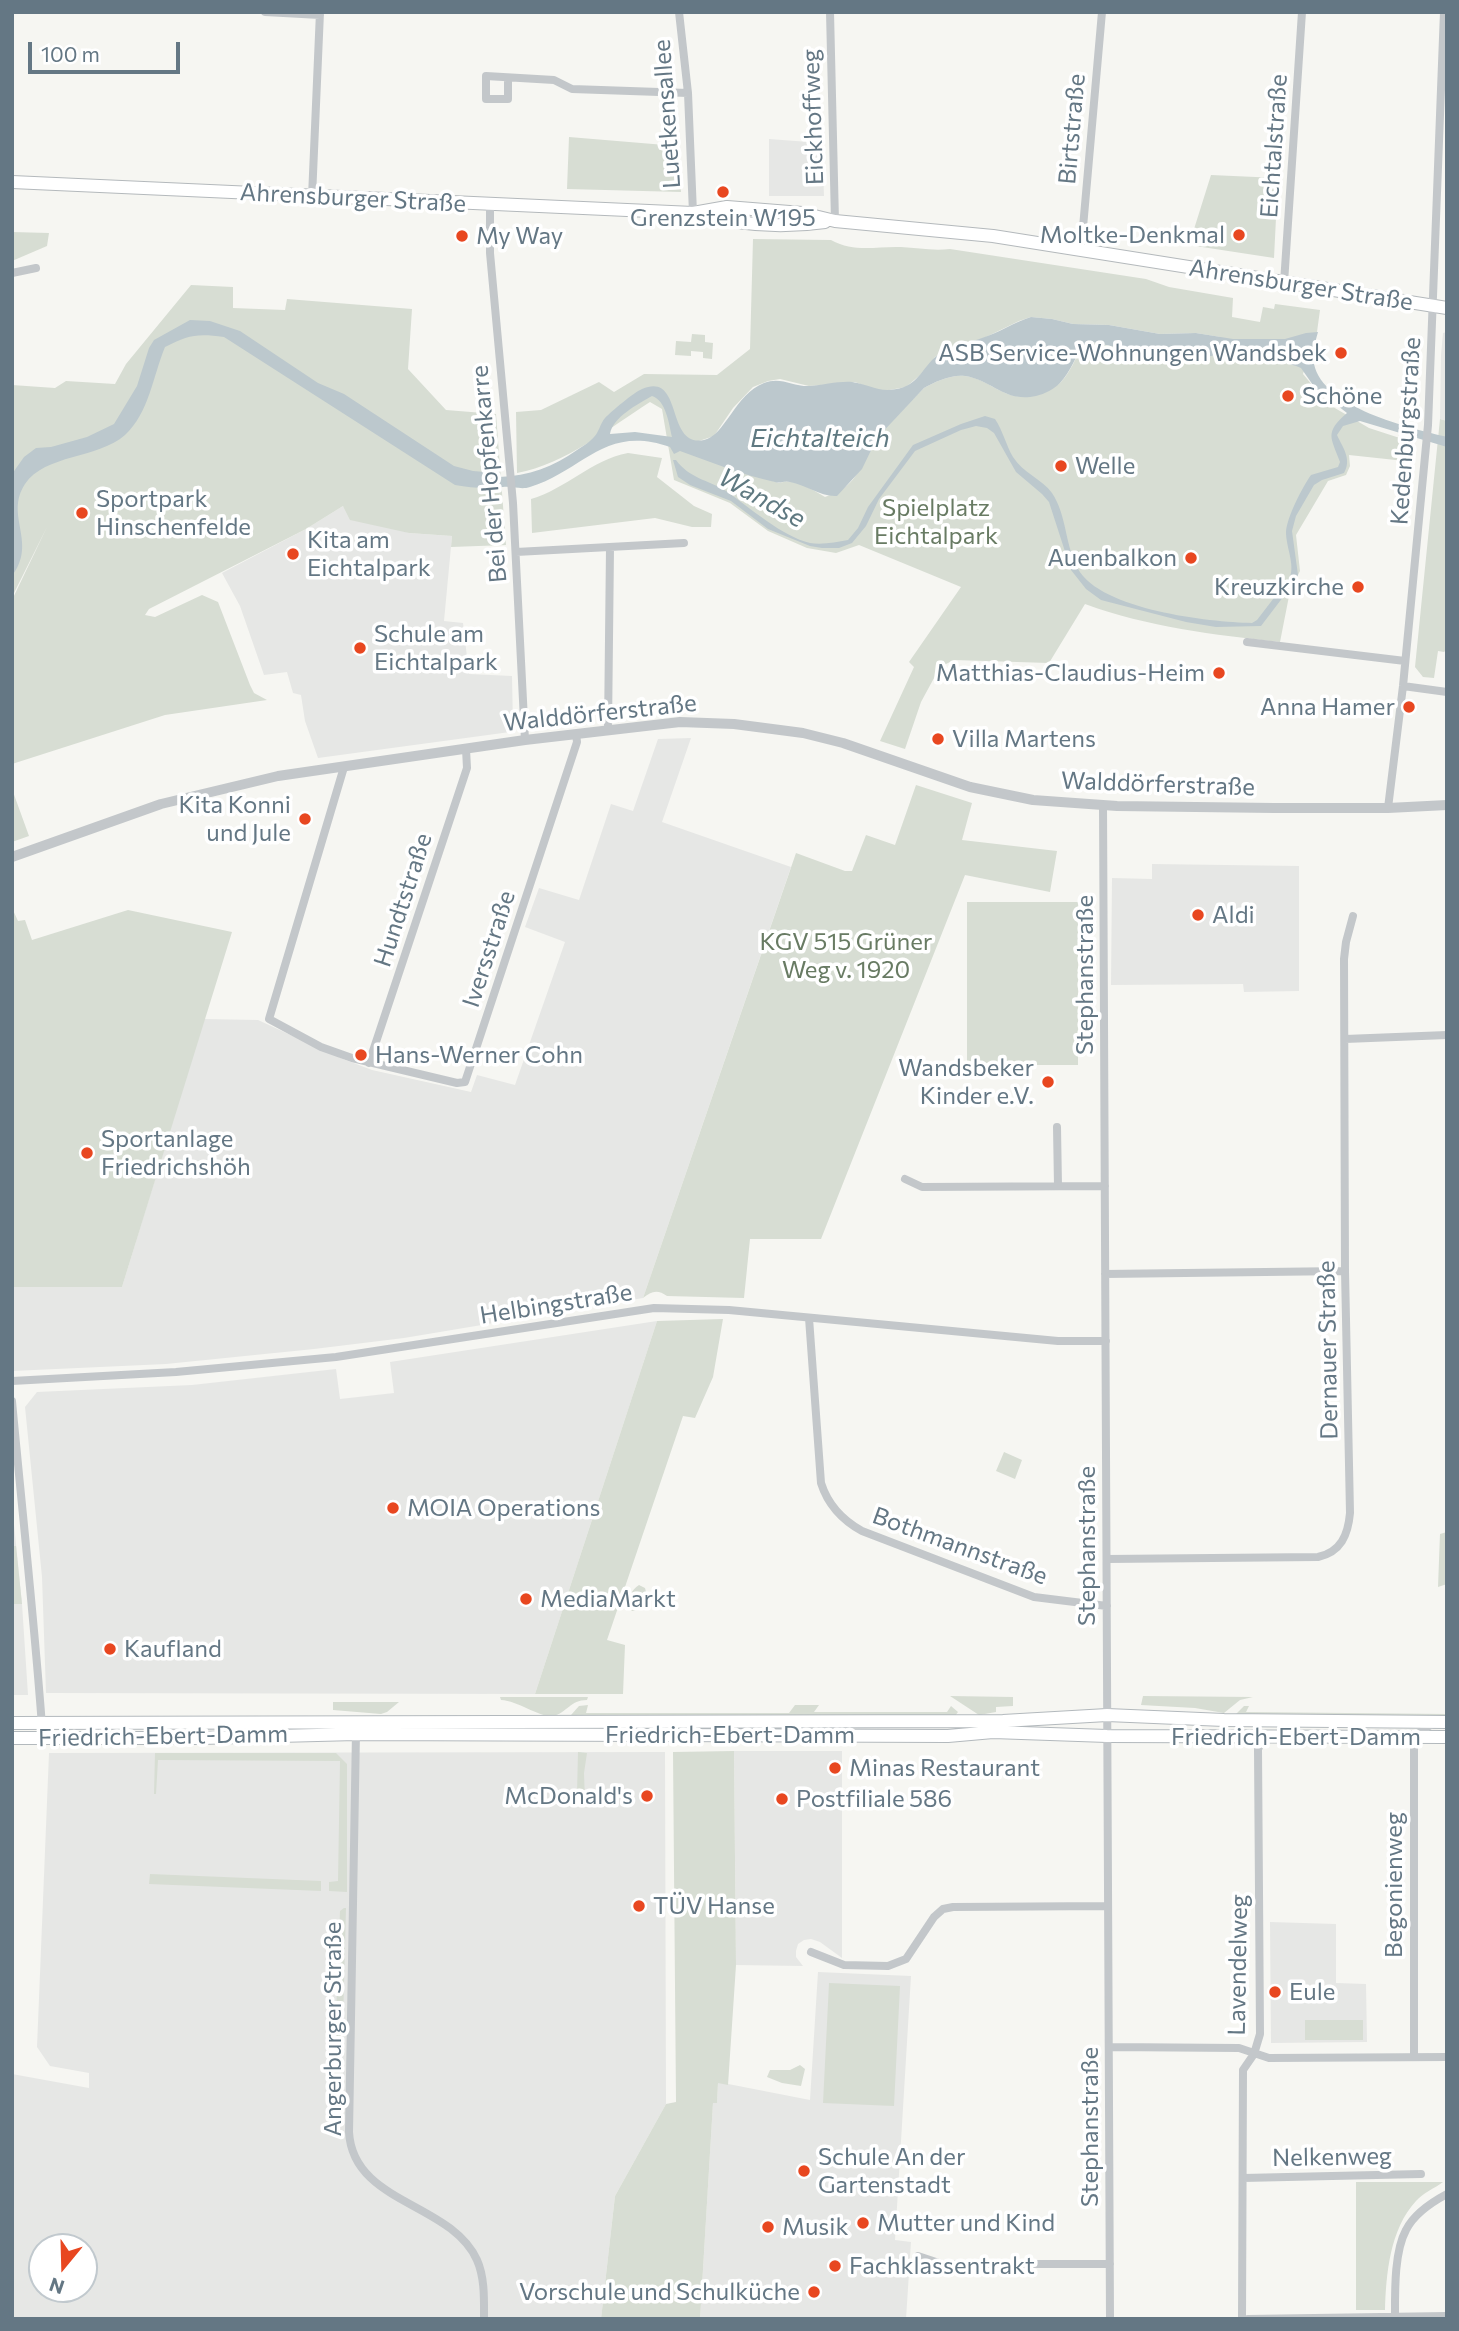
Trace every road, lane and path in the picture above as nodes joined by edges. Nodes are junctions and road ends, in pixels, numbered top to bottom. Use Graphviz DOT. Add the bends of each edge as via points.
graph roads {
  1 [pos="265,12"];
  2 [pos="679,12"];
  3 [pos="830,12"];
  4 [pos="1102,12"];
  5 [pos="1302,12"];
  6 [pos="1444,12"];
  7 [pos="320,13"];
  8 [pos="508,78"];
  9 [pos="688,93"];
  10 [pos="1444,100"];
  11 [pos="12,182"];
  12 [pos="312,197"];
  13 [pos="490,205"];
  14 [pos="693,212"];
  15 [pos="835,220"];
  16 [pos="1081,250"];
  17 [pos="36,268"];
  18 [pos="12,273"];
  19 [pos="1284,283"];
  20 [pos="1440,307"];
  21 [pos="684,543"];
  22 [pos="610,548"];
  23 [pos="516,552"];
  24 [pos="1247,642"];
  25 [pos="1405,660"];
  26 [pos="1403,685"];
  27 [pos="1447,692"];
  28 [pos="608,729"];
  29 [pos="576,733"];
  30 [pos="525,740"];
  31 [pos="466,749"];
  32 [pos="344,767"];
  33 [pos="1103,805"];
  34 [pos="1447,805"];
  35 [pos="1388,808"];
  36 [pos="12,857"];
  37 [pos="1353,916"];
  38 [pos="1447,1035"];
  39 [pos="1345,1039"];
  40 [pos="369,1063"];
  41 [pos="1057,1127"];
  42 [pos="905,1179"];
  43 [pos="1058,1186"];
  44 [pos="1105,1186"];
  45 [pos="1345,1271"];
  46 [pos="1105,1274"];
  47 [pos="809,1318"];
  48 [pos="1106,1340"];
  49 [pos="12,1381"];
  50 [pos="12,1401"];
  51 [pos="1107,1559"];
  52 [pos="1107,1606"];
  53 [pos="1107,1715"];
  54 [pos="1440,1722"];
  55 [pos="12,1723"];
  56 [pos="41,1723"];
  57 [pos="356,1727"];
  58 [pos="1108,1736"];
  59 [pos="1266,1737"];
  60 [pos="1414,1737"];
  61 [pos="1447,1737"];
  62 [pos="12,1738"];
  63 [pos="43,1738"];
  64 [pos="1108,1906"];
  65 [pos="811,1952"];
  66 [pos="1109,2047"];
  67 [pos="1254,2053"];
  68 [pos="1414,2057"];
  69 [pos="1447,2057"];
  70 [pos="1421,2174"];
  71 [pos="1243,2178"];
  72 [pos="1447,2194"];
  73 [pos="918,2256"];
  74 [pos="1110,2264"];
  75 [pos="1447,2316"];
  76 [pos="1395,2317"];
  77 [pos="1368,2318"];
  78 [pos="484,2319"];
  79 [pos="1110,2319"];
  80 [pos="1242,2319"];
  81 [pos="1248,2319"];
  1 -- 7 [label="street"];
  2 -- 9 [label="street, Luetkensallee"];
  3 -- 15 [label="street, Eickhoffweg"];
  4 -- 16 [label="street, Birtstraße"];
  5 -- 19 [label="street, Eichtalstraße"];
  6 -- 10 [label="street, Kedenburgstraße"];
  7 -- 12 [label="street"];
  8 -- 9 [label="street" via="554,80 572,89"];
  9 -- 14 [label="street, Luetkensallee"];
  10 -- 20 [label="street, Kedenburgstraße"];
  11 -- 12 [label="main road, Ahrensburger Straße"];
  12 -- 13 [label="main road, Ahrensburger Straße"];
  13 -- 14 [label="main road, Ahrensburger Straße"];
  13 -- 23 [label="street, Bei der Hopfenkarre"];
  14 -- 15 [label="main road, Ahrensburger Straße" via="726,222 804,225"];
  15 -- 16 [label="main road, Ahrensburger Straße"];
  16 -- 19 [label="main road, Ahrensburger Straße"];
  17 -- 18 [label="street"];
  19 -- 20 [label="main road, Ahrensburger Straße"];
  20 -- 25 [label="street, Kedenburgstraße"];
  21 -- 22 [label="street"];
  22 -- 23 [label="street"];
  22 -- 28 [label="street"];
  23 -- 30 [label="street, Bei der Hopfenkarre"];
  24 -- 25 [label="street"];
  25 -- 26 [label="street, Kedenburgstraße"];
  26 -- 27 [label="street"];
  26 -- 35 [label="street, Kedenburgstraße"];
  28 -- 29 [label="street, Walddörferstraße"];
  28 -- 33 [label="street, Walddörferstraße" via="680,722 803,733 990,792"];
  29 -- 30 [label="street, Walddörferstraße"];
  29 -- 40 [label="street, Iversstraße" via="577,742 465,1082"];
  30 -- 31 [label="street, Walddörferstraße"];
  31 -- 32 [label="street, Walddörferstraße"];
  31 -- 40 [label="street, Hundtstraße" via="467,768"];
  32 -- 36 [label="street, Walddörferstraße" via="278,776 161,804"];
  32 -- 40 [label="street" via="269,1019 321,1047"];
  33 -- 35 [label="street, Walddörferstraße"];
  33 -- 44 [label="street, Stephanstraße"];
  34 -- 35 [label="street, Walddörferstraße"];
  37 -- 39 [label="street, Dernauer Straße" via="1344,959"];
  38 -- 39 [label="street"];
  39 -- 45 [label="street, Dernauer Straße"];
  41 -- 43 [label="street"];
  42 -- 43 [label="street" via="922,1187"];
  43 -- 44 [label="street"];
  44 -- 46 [label="street, Stephanstraße"];
  45 -- 46 [label="street"];
  45 -- 51 [label="street, Dernauer Straße" via="1350,1513 1342,1543 1325,1556 1310,1558"];
  46 -- 48 [label="street, Stephanstraße"];
  47 -- 48 [label="street, Helbingstraße" via="1058,1341"];
  47 -- 49 [label="street, Helbingstraße" via="654,1308 336,1357"];
  47 -- 52 [label="street, Bothmannstraße" via="821,1483 832,1507 848,1524 1034,1597"];
  48 -- 51 [label="street, Stephanstraße"];
  50 -- 56 [label="street"];
  51 -- 52 [label="street, Stephanstraße"];
  52 -- 53 [label="street, Stephanstraße"];
  53 -- 54 [label="main road, Friedrich-Ebert-Damm"];
  53 -- 57 [label="main road, Friedrich-Ebert-Damm"];
  53 -- 58 [label="street, Stephanstraße"];
  54 -- 60 [label="street"];
  55 -- 56 [label="main road, Friedrich-Ebert-Damm"];
  56 -- 57 [label="main road, Friedrich-Ebert-Damm"];
  56 -- 63 [label="street"];
  57 -- 58 [label="main road, Friedrich-Ebert-Damm"];
  57 -- 63 [label="main road, Friedrich-Ebert-Damm" via="201,1738"];
  57 -- 78 [label="street, Angerburger Straße" via="351,2148 372,2179 456,2233 471,2249 482,2280"];
  58 -- 59 [label="main road, Friedrich-Ebert-Damm"];
  58 -- 64 [label="street, Stephanstraße"];
  59 -- 60 [label="main road, Friedrich-Ebert-Damm"];
  59 -- 67 [label="street, Lavendelweg" via="1258,1749 1260,2034"];
  60 -- 61 [label="main road, Friedrich-Ebert-Damm"];
  60 -- 68 [label="street, Begonienweg"];
  62 -- 63 [label="main road, Friedrich-Ebert-Damm"];
  64 -- 65 [label="street" via="943,1909 906,1959 888,1966 844,1965"];
  64 -- 66 [label="street, Stephanstraße"];
  66 -- 67 [label="street" via="1239,2048"];
  66 -- 74 [label="street, Stephanstraße"];
  67 -- 68 [label="street" via="1269,2058"];
  67 -- 71 [label="street, Lavendelweg" via="1243,2070"];
  68 -- 69 [label="street"];
  70 -- 71 [label="street, Nelkenweg"];
  71 -- 80 [label="street, Lavendelweg"];
  72 -- 76 [label="street" via="1429,2204 1406,2230 1396,2270"];
  73 -- 74 [label="street" via="942,2264"];
  74 -- 79 [label="street, Stephanstraße"];
  75 -- 76 [label="street"];
  76 -- 77 [label="street"];
  77 -- 81 [label="street"];
}
